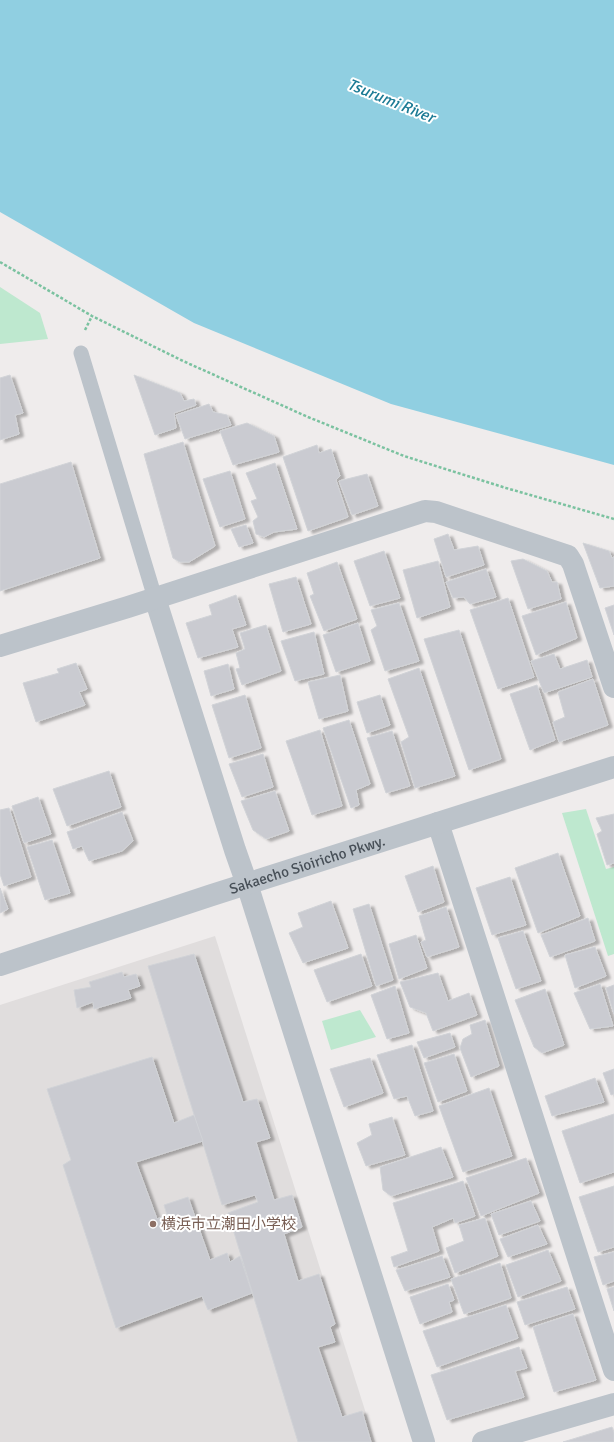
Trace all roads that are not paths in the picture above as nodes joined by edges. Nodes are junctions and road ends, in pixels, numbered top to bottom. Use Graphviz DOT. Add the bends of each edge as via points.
graph roads {
  1 [pos="81,353"];
  2 [pos="155,598"];
  3 [pos="0,646"];
  4 [pos="614,687"];
  5 [pos="614,767"];
  6 [pos="438,823"];
  7 [pos="247,884"];
  8 [pos="0,965"];
  9 [pos="614,1370"];
  10 [pos="614,1404"];
  11 [pos="424,1442"];
  12 [pos="483,1442"];
  1 -- 2 [label="lane"];
  2 -- 3 [label="street"];
  2 -- 4 [label="street" via="425,511 436,512 568,556 573,564"];
  2 -- 7 [label="street"];
  5 -- 6 [label="street, Sakaecho Sioiricho Pkwy."];
  6 -- 7 [label="street, Sakaecho Sioiricho Pkwy."];
  6 -- 9 [label="street"];
  7 -- 8 [label="street, Sakaecho Sioiricho Pkwy."];
  7 -- 11 [label="street"];
  10 -- 12 [label="street"];
}
